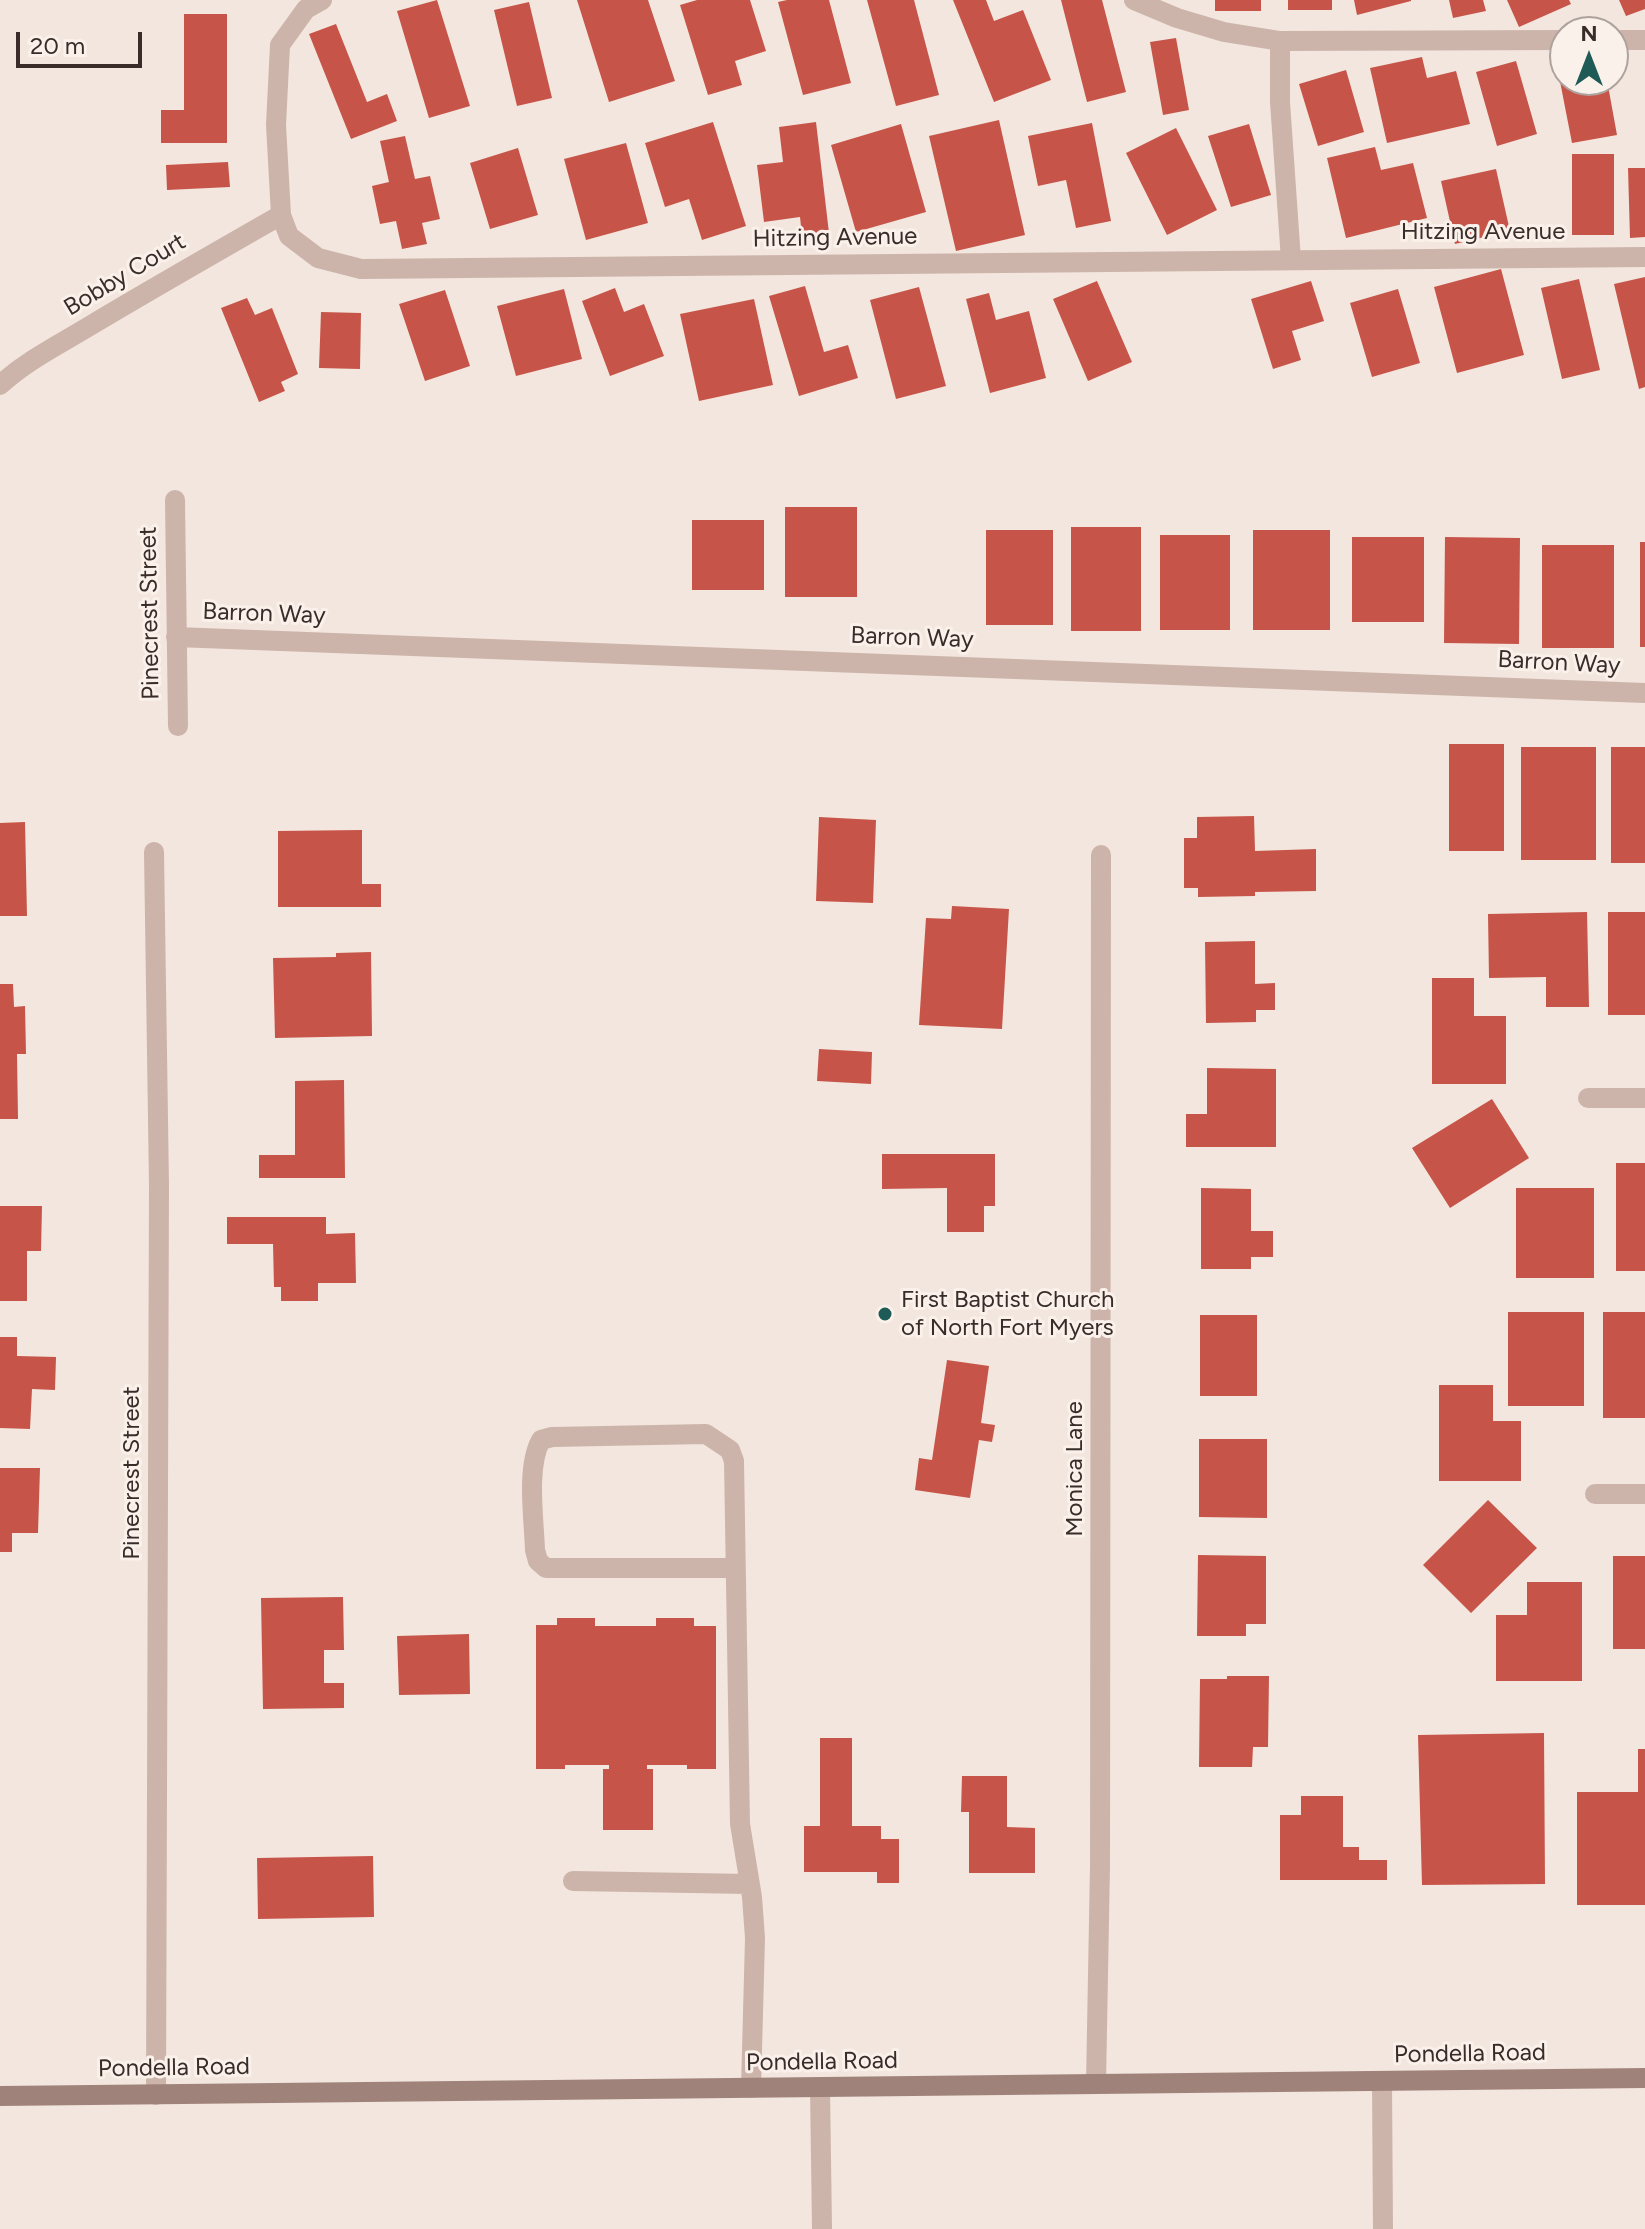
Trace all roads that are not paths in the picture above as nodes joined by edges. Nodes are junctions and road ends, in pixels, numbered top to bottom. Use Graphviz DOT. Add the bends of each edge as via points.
graph roads {
  1 [pos="1134,0"];
  2 [pos="310,3"];
  3 [pos="1549,40"];
  4 [pos="1280,41"];
  5 [pos="281,215"];
  6 [pos="1645,257"];
  7 [pos="1291,260"];
  8 [pos="0,385"];
  9 [pos="175,500"];
  10 [pos="176,637"];
  11 [pos="1645,693"];
  12 [pos="178,726"];
  13 [pos="154,852"];
  14 [pos="1101,855"];
  15 [pos="1588,1098"];
  16 [pos="1645,1098"];
  17 [pos="1595,1494"];
  18 [pos="1645,1494"];
  19 [pos="734,1568"];
  20 [pos="573,1881"];
  21 [pos="750,1884"];
  22 [pos="1645,2078"];
  23 [pos="1382,2081"];
  24 [pos="1096,2084"];
  25 [pos="751,2088"];
  26 [pos="820,2088"];
  27 [pos="156,2095"];
  28 [pos="0,2096"];
  29 [pos="822,2229"];
  30 [pos="1383,2229"];
  1 -- 4 [label="street" via="1224,32"];
  2 -- 5 [label="street" via="280,45 276,125"];
  3 -- 4 [label="street"];
  4 -- 7 [label="street"];
  5 -- 7 [label="street, Hitzing Avenue" via="289,236 318,258 361,269"];
  5 -- 8 [label="street, Bobby Court" via="175,274"];
  6 -- 7 [label="street, Hitzing Avenue"];
  9 -- 10 [label="street, Pinecrest Street"];
  10 -- 11 [label="street, Barron Way"];
  10 -- 12 [label="street, Pinecrest Street"];
  13 -- 27 [label="street, Pinecrest Street" via="159,1186"];
  14 -- 24 [label="street, Monica Lane"];
  15 -- 16 [label="street"];
  17 -- 18 [label="street"];
  19 -- 19 [label="street" via="734,1461 721,1442 706,1434 541,1440 533,1471 535,1550 546,1568"];
  19 -- 21 [label="street" via="740,1824"];
  20 -- 21 [label="street"];
  21 -- 25 [label="street" via="755,1938"];
  22 -- 23 [label="main road, Pondella Road"];
  23 -- 24 [label="main road, Pondella Road"];
  23 -- 30 [label="street"];
  24 -- 26 [label="main road, Pondella Road"];
  25 -- 26 [label="main road, Pondella Road"];
  25 -- 27 [label="main road, Pondella Road"];
  26 -- 29 [label="street"];
  27 -- 28 [label="main road, Pondella Road"];
}
